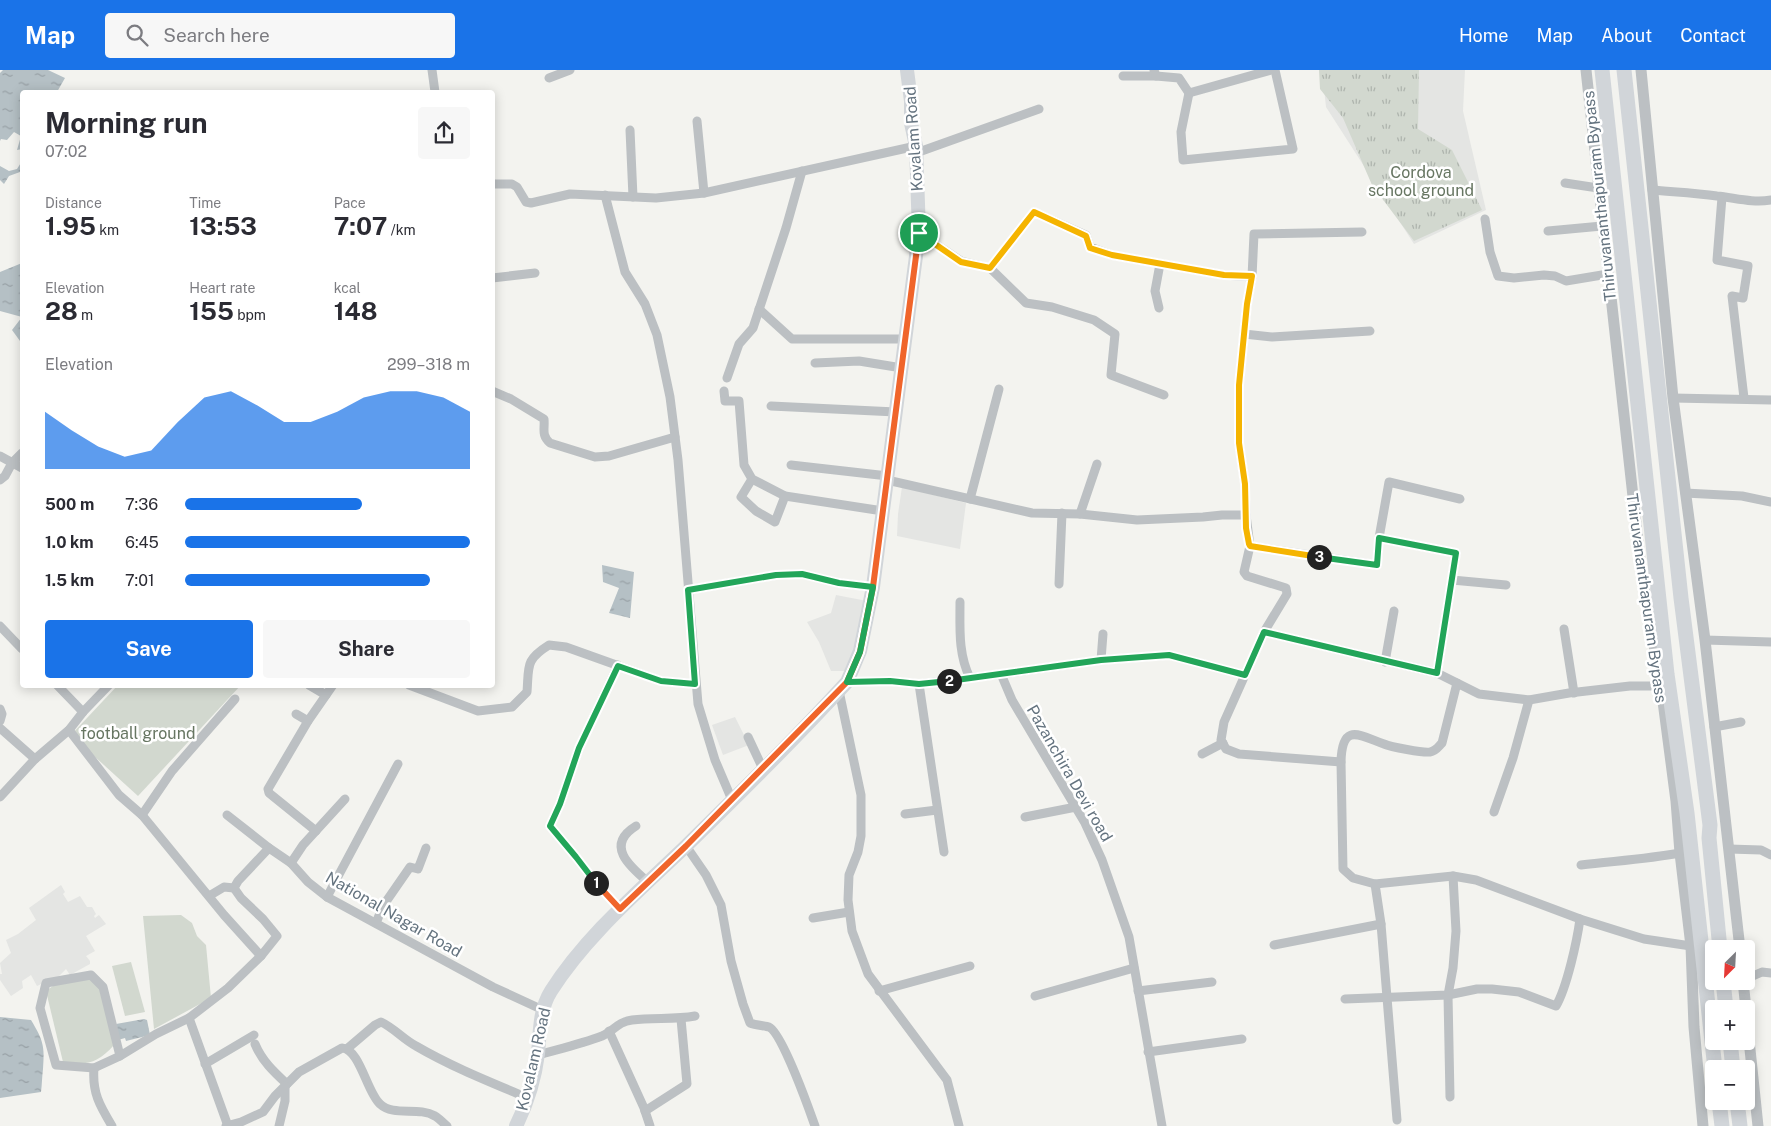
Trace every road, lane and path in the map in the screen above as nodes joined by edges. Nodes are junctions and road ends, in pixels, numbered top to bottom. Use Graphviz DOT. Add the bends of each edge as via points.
graph roads {
  1 [pos="432,70"];
  2 [pos="570,70"];
  3 [pos="908,70"];
  4 [pos="1271,70"];
  5 [pos="1275,70"];
  6 [pos="1586,70"];
  7 [pos="1602,70"];
  8 [pos="1624,70"];
  9 [pos="1640,70"];
  10 [pos="1155,73"];
  11 [pos="1123,76"];
  12 [pos="549,78"];
  13 [pos="435,90"];
  14 [pos="1189,92"];
  15 [pos="1039,108"];
  16 [pos="697,122"];
  17 [pos="630,130"];
  18 [pos="916,149"];
  19 [pos="802,171"];
  20 [pos="1565,183"];
  21 [pos="495,184"];
  22 [pos="1598,188"];
  23 [pos="1652,190"];
  24 [pos="704,193"];
  25 [pos="605,195"];
  26 [pos="633,197"];
  27 [pos="1722,197"];
  28 [pos="1771,200"];
  29 [pos="1485,219"];
  30 [pos="1602,226"];
  31 [pos="1548,231"];
  32 [pos="1362,232"];
  33 [pos="919,233"];
  34 [pos="1160,264"];
  35 [pos="990,268"];
  36 [pos="535,273"];
  37 [pos="1608,274"];
  38 [pos="1252,276"];
  39 [pos="495,278"];
  40 [pos="1158,308"];
  41 [pos="759,309"];
  42 [pos="1370,330"];
  43 [pos="1244,334"];
  44 [pos="905,340"];
  45 [pos="815,363"];
  46 [pos="902,368"];
  47 [pos="727,378"];
  48 [pos="999,388"];
  49 [pos="495,392"];
  50 [pos="724,392"];
  51 [pos="1164,395"];
  52 [pos="1673,398"];
  53 [pos="1744,398"];
  54 [pos="1771,400"];
  55 [pos="771,406"];
  56 [pos="896,412"];
  57 [pos="675,437"];
  58 [pos="20,455"];
  59 [pos="0,456"];
  60 [pos="12,463"];
  61 [pos="1097,464"];
  62 [pos="792,465"];
  63 [pos="20,467"];
  64 [pos="888,478"];
  65 [pos="752,479"];
  66 [pos="0,480"];
  67 [pos="1685,493"];
  68 [pos="785,496"];
  69 [pos="970,499"];
  70 [pos="1460,499"];
  71 [pos="1771,502"];
  72 [pos="883,511"];
  73 [pos="1062,514"];
  74 [pos="1080,514"];
  75 [pos="1246,515"];
  76 [pos="1379,538"];
  77 [pos="1250,546"];
  78 [pos="1452,580"];
  79 [pos="1058,584"];
  80 [pos="1506,585"];
  81 [pos="873,587"];
  82 [pos="688,590"];
  83 [pos="960,602"];
  84 [pos="1394,611"];
  85 [pos="0,626"];
  86 [pos="1564,629"];
  87 [pos="1264,632"];
  88 [pos="1103,634"];
  89 [pos="1705,640"];
  90 [pos="1771,642"];
  91 [pos="20,647"];
  92 [pos="1101,660"];
  93 [pos="1385,662"];
  94 [pos="618,666"];
  95 [pos="1437,673"];
  96 [pos="1001,674"];
  97 [pos="1245,675"];
  98 [pos="970,678"];
  99 [pos="1457,683"];
  100 [pos="695,684"];
  101 [pos="919,684"];
  102 [pos="843,686"];
  103 [pos="1660,686"];
  104 [pos="60,688"];
  105 [pos="106,688"];
  106 [pos="314,688"];
  107 [pos="331,688"];
  108 [pos="417,688"];
  109 [pos="1574,693"];
  110 [pos="326,696"];
  111 [pos="235,699"];
  112 [pos="1528,700"];
  113 [pos="0,709"];
  114 [pos="83,712"];
  115 [pos="296,714"];
  116 [pos="0,721"];
  117 [pos="308,721"];
  118 [pos="1742,722"];
  119 [pos="1714,727"];
  120 [pos="0,728"];
  121 [pos="69,730"];
  122 [pos="748,737"];
  123 [pos="1223,743"];
  124 [pos="1202,754"];
  125 [pos="35,759"];
  126 [pos="1341,762"];
  127 [pos="398,764"];
  128 [pos="763,769"];
  129 [pos="0,797"];
  130 [pos="344,799"];
  131 [pos="732,800"];
  132 [pos="1076,808"];
  133 [pos="937,810"];
  134 [pos="1494,812"];
  135 [pos="905,814"];
  136 [pos="142,815"];
  137 [pos="227,815"];
  138 [pos="1025,817"];
  139 [pos="636,826"];
  140 [pos="316,831"];
  141 [pos="686,846"];
  142 [pos="269,848"];
  143 [pos="426,848"];
  144 [pos="1729,849"];
  145 [pos="944,852"];
  146 [pos="1680,853"];
  147 [pos="1771,855"];
  148 [pos="290,863"];
  149 [pos="1581,865"];
  150 [pos="1453,876"];
  151 [pos="648,882"];
  152 [pos="1375,884"];
  153 [pos="234,888"];
  154 [pos="209,896"];
  155 [pos="327,897"];
  156 [pos="620,909"];
  157 [pos="849,912"];
  158 [pos="812,918"];
  159 [pos="1580,919"];
  160 [pos="376,923"];
  161 [pos="1381,924"];
  162 [pos="1719,940"];
  163 [pos="1739,940"];
  164 [pos="1274,945"];
  165 [pos="1691,946"];
  166 [pos="261,956"];
  167 [pos="970,966"];
  168 [pos="1134,968"];
  169 [pos="1771,973"];
  170 [pos="1755,975"];
  171 [pos="1212,982"];
  172 [pos="879,991"];
  173 [pos="1138,991"];
  174 [pos="1448,995"];
  175 [pos="1035,996"];
  176 [pos="1386,997"];
  177 [pos="1345,999"];
  178 [pos="543,1010"];
  179 [pos="695,1016"];
  180 [pos="189,1018"];
  181 [pos="681,1019"];
  182 [pos="610,1031"];
  183 [pos="1242,1040"];
  184 [pos="348,1048"];
  185 [pos="1750,1050"];
  186 [pos="1148,1052"];
  187 [pos="538,1055"];
  188 [pos="120,1056"];
  189 [pos="1715,1060"];
  190 [pos="205,1064"];
  191 [pos="94,1068"];
  192 [pos="286,1085"];
  193 [pos="1450,1097"];
  194 [pos="528,1098"];
  195 [pos="1720,1110"];
  196 [pos="1738,1110"];
  197 [pos="645,1111"];
  198 [pos="1397,1120"];
  199 [pos="813,1125"];
  200 [pos="112,1126"];
  201 [pos="227,1126"];
  202 [pos="279,1126"];
  203 [pos="447,1126"];
  204 [pos="516,1126"];
  205 [pos="650,1126"];
  206 [pos="959,1126"];
  207 [pos="1162,1126"];
  208 [pos="1703,1126"];
  209 [pos="1722,1126"];
  210 [pos="1740,1126"];
  211 [pos="1758,1126"];
  1 -- 13 [label="street"];
  2 -- 12 [label="street"];
  3 -- 18 [label="main road, Kovalam Road"];
  4 -- 14 [label="street"];
  5 -- 14 [label="street" via="1293,149 1183,160 1181,132"];
  6 -- 22 [label="street, Thiruvananthapuram Bypass"];
  7 -- 189 [label="highway, Thiruvananthapuram Bypass" via="1666,664 1687,813"];
  8 -- 162 [label="highway, Thiruvananthapuram Bypass" via="1681,598 1710,825 1708,838"];
  9 -- 23 [label="street"];
  10 -- 11 [label="street"];
  10 -- 14 [label="street" via="1179,78"];
  15 -- 18 [label="street"];
  16 -- 24 [label="street"];
  17 -- 26 [label="street"];
  18 -- 19 [label="street"];
  18 -- 33 [label="main road, Kovalam Road"];
  19 -- 24 [label="street"];
  19 -- 41 [label="street"];
  20 -- 22 [label="street"];
  21 -- 25 [label="street" via="512,184 526,202 531,203 570,194"];
  22 -- 30 [label="street, Thiruvananthapuram Bypass"];
  23 -- 27 [label="street"];
  23 -- 52 [label="street"];
  24 -- 26 [label="street"];
  25 -- 26 [label="street"];
  25 -- 57 [label="street" via="625,272 645,304 657,335"];
  27 -- 28 [label="street" via="1761,202"];
  27 -- 53 [label="street" via="1717,260 1748,266 1743,298 1732,296"];
  29 -- 37 [label="street" via="1498,276 1544,275 1566,281"];
  30 -- 31 [label="street"];
  30 -- 37 [label="street, Thiruvananthapuram Bypass"];
  32 -- 38 [label="street" via="1254,234"];
  33 -- 35 [label="street" via="961,262"];
  33 -- 44 [label="main road, Kovalam Road"];
  34 -- 35 [label="street" via="1094,250 1086,236 1034,212"];
  34 -- 38 [label="street" via="1224,275"];
  34 -- 40 [label="street" via="1155,291"];
  35 -- 51 [label="street" via="1026,303 1094,320 1114,334 1111,375"];
  36 -- 39 [label="street"];
  37 -- 103 [label="street, Thiruvananthapuram Bypass" via="1640,569"];
  38 -- 43 [label="street"];
  41 -- 44 [label="street" via="792,339"];
  41 -- 47 [label="street" via="753,328 739,344"];
  42 -- 43 [label="street" via="1272,337"];
  43 -- 75 [label="street" via="1239,385 1239,443"];
  44 -- 46 [label="main road, Kovalam Road"];
  45 -- 46 [label="street" via="859,361"];
  46 -- 56 [label="main road, Kovalam Road"];
  48 -- 69 [label="street"];
  49 -- 57 [label="street" via="544,419 543,434 550,443 595,457"];
  50 -- 65 [label="street" via="725,400 739,401 744,465"];
  52 -- 53 [label="street"];
  52 -- 67 [label="street"];
  53 -- 54 [label="street"];
  55 -- 56 [label="street"];
  56 -- 64 [label="main road, Kovalam Road"];
  57 -- 82 [label="street"];
  58 -- 60 [label="street"];
  59 -- 60 [label="street"];
  60 -- 63 [label="street"];
  60 -- 66 [label="street"];
  61 -- 74 [label="street"];
  62 -- 64 [label="street"];
  64 -- 69 [label="street"];
  64 -- 72 [label="main road, Kovalam Road"];
  65 -- 68 [label="street"];
  65 -- 68 [label="street" via="741,497 756,511 776,522"];
  67 -- 71 [label="street" via="1742,496"];
  67 -- 89 [label="street"];
  68 -- 72 [label="street"];
  69 -- 73 [label="street" via="1032,513"];
  70 -- 76 [label="street" via="1389,482"];
  72 -- 81 [label="main road, Kovalam Road"];
  73 -- 74 [label="street"];
  73 -- 79 [label="street"];
  74 -- 75 [label="street" via="1137,520"];
  75 -- 77 [label="street"];
  76 -- 77 [label="street" via="1377,565"];
  76 -- 78 [label="street" via="1456,553"];
  77 -- 87 [label="street" via="1244,572 1247,576 1286,588 1287,594"];
  78 -- 80 [label="street"];
  78 -- 95 [label="street"];
  81 -- 82 [label="street" via="802,574 776,575"];
  81 -- 102 [label="main road, Kovalam Road" via="860,652"];
  82 -- 100 [label="street"];
  83 -- 98 [label="street" via="960,645 963,665"];
  84 -- 93 [label="street"];
  85 -- 91 [label="street"];
  86 -- 109 [label="street"];
  87 -- 93 [label="street"];
  87 -- 97 [label="street"];
  88 -- 92 [label="street"];
  89 -- 90 [label="street"];
  89 -- 119 [label="street"];
  92 -- 96 [label="street"];
  92 -- 97 [label="street" via="1169,655"];
  93 -- 95 [label="street"];
  94 -- 100 [label="street" via="661,681"];
  94 -- 108 [label="street" via="566,647 549,645 535,653 529,662 527,692 512,707 478,711"];
  94 -- 156 [label="street" via="579,748 550,826"];
  95 -- 99 [label="street"];
  96 -- 98 [label="street"];
  96 -- 132 [label="street, Pazanchira Devi road" via="1012,700"];
  97 -- 123 [label="street" via="1224,722"];
  98 -- 101 [label="street"];
  99 -- 112 [label="street" via="1479,694"];
  99 -- 126 [label="street" via="1442,743 1437,749 1428,752 1386,745 1356,734 1347,737 1341,747"];
  100 -- 131 [label="street" via="715,760"];
  101 -- 102 [label="street" via="890,681"];
  101 -- 133 [label="street"];
  102 -- 128 [label="main road, Kovalam Road"];
  102 -- 157 [label="street" via="862,795 861,836 849,875"];
  103 -- 109 [label="street"];
  103 -- 146 [label="street, Thiruvananthapuram Bypass"];
  104 -- 114 [label="street"];
  105 -- 114 [label="street"];
  106 -- 110 [label="street"];
  107 -- 110 [label="street"];
  109 -- 112 [label="street"];
  110 -- 117 [label="street"];
  111 -- 136 [label="street" via="172,772"];
  112 -- 134 [label="street"];
  113 -- 116 [label="street"];
  114 -- 121 [label="street"];
  115 -- 117 [label="street"];
  117 -- 140 [label="street" via="268,790"];
  118 -- 119 [label="street"];
  119 -- 144 [label="street"];
  120 -- 125 [label="street"];
  121 -- 125 [label="street"];
  121 -- 136 [label="street" via="119,795"];
  122 -- 128 [label="street"];
  123 -- 124 [label="street"];
  123 -- 126 [label="street" via="1226,749 1239,754"];
  125 -- 129 [label="street"];
  126 -- 152 [label="street" via="1343,869 1353,878"];
  127 -- 155 [label="street"];
  128 -- 131 [label="main road, Kovalam Road"];
  130 -- 140 [label="street"];
  131 -- 141 [label="main road, Kovalam Road"];
  132 -- 138 [label="street"];
  132 -- 168 [label="street, Pazanchira Devi road" via="1102,860 1129,937"];
  133 -- 135 [label="street"];
  133 -- 145 [label="street"];
  136 -- 154 [label="street"];
  137 -- 142 [label="street, National Nagar Road"];
  139 -- 151 [label="street" via="627,831 622,840 624,860"];
  140 -- 148 [label="street"];
  141 -- 151 [label="main road, Kovalam Road"];
  141 -- 199 [label="street" via="721,904 731,961 750,1023 768,1027 774,1032 787,1055"];
  142 -- 148 [label="street, National Nagar Road"];
  142 -- 153 [label="street"];
  143 -- 160 [label="street" via="418,869 410,867 383,906"];
  144 -- 147 [label="street" via="1761,850"];
  144 -- 163 [label="street"];
  146 -- 149 [label="street"];
  146 -- 165 [label="street, Thiruvananthapuram Bypass"];
  148 -- 155 [label="street, National Nagar Road"];
  150 -- 152 [label="street"];
  150 -- 159 [label="street" via="1476,880"];
  150 -- 174 [label="street" via="1456,931"];
  151 -- 156 [label="main road, Kovalam Road"];
  152 -- 161 [label="street"];
  153 -- 154 [label="street" via="224,887"];
  153 -- 166 [label="street" via="276,936"];
  154 -- 166 [label="street"];
  155 -- 160 [label="street, National Nagar Road"];
  156 -- 178 [label="main road, Kovalam Road" via="579,954 550,993"];
  157 -- 158 [label="street"];
  157 -- 172 [label="street" via="852,931 868,974"];
  159 -- 165 [label="street" via="1644,939"];
  159 -- 174 [label="street" via="1556,1006 1519,992 1492,989"];
  160 -- 178 [label="street, National Nagar Road" via="477,979"];
  161 -- 164 [label="street"];
  161 -- 176 [label="street"];
  165 -- 208 [label="street, Thiruvananthapuram Bypass"];
  166 -- 180 [label="street" via="228,988"];
  167 -- 172 [label="street"];
  168 -- 173 [label="street, Pazanchira Devi road"];
  168 -- 175 [label="street"];
  169 -- 170 [label="street"];
  171 -- 173 [label="street"];
  172 -- 206 [label="street" via="947,1080"];
  173 -- 186 [label="street, Pazanchira Devi road"];
  174 -- 176 [label="street"];
  174 -- 193 [label="street"];
  176 -- 177 [label="street"];
  176 -- 198 [label="street"];
  178 -- 187 [label="main road, Kovalam Road"];
  179 -- 181 [label="street"];
  180 -- 188 [label="street"];
  180 -- 190 [label="street"];
  181 -- 182 [label="street" via="632,1020 618,1024"];
  181 -- 197 [label="street" via="687,1084"];
  182 -- 187 [label="street"];
  182 -- 197 [label="street"];
  183 -- 186 [label="street"];
  184 -- 192 [label="street" via="306,1067"];
  184 -- 194 [label="street" via="381,1022 413,1045 450,1065"];
  184 -- 203 [label="street" via="378,1103 389,1111 425,1112 436,1116"];
  185 -- 211 [label="street"];
  186 -- 207 [label="street, Pazanchira Devi road"];
  187 -- 194 [label="main road, Kovalam Road"];
  188 -- 191 [label="street"];
  188 -- 191 [label="street" via="103,987 91,975 46,983 40,1008 56,1065"];
  190 -- 192 [label="street" via="255,1040 259,1054"];
  190 -- 201 [label="street"];
  191 -- 200 [label="street" via="93,1082 98,1102"];
  192 -- 201 [label="street" via="263,1112"];
  192 -- 202 [label="street" via="286,1101"];
  194 -- 204 [label="main road, Kovalam Road"];
  195 -- 209 [label="highway"];
  196 -- 210 [label="highway"];
  197 -- 205 [label="street"];
}
